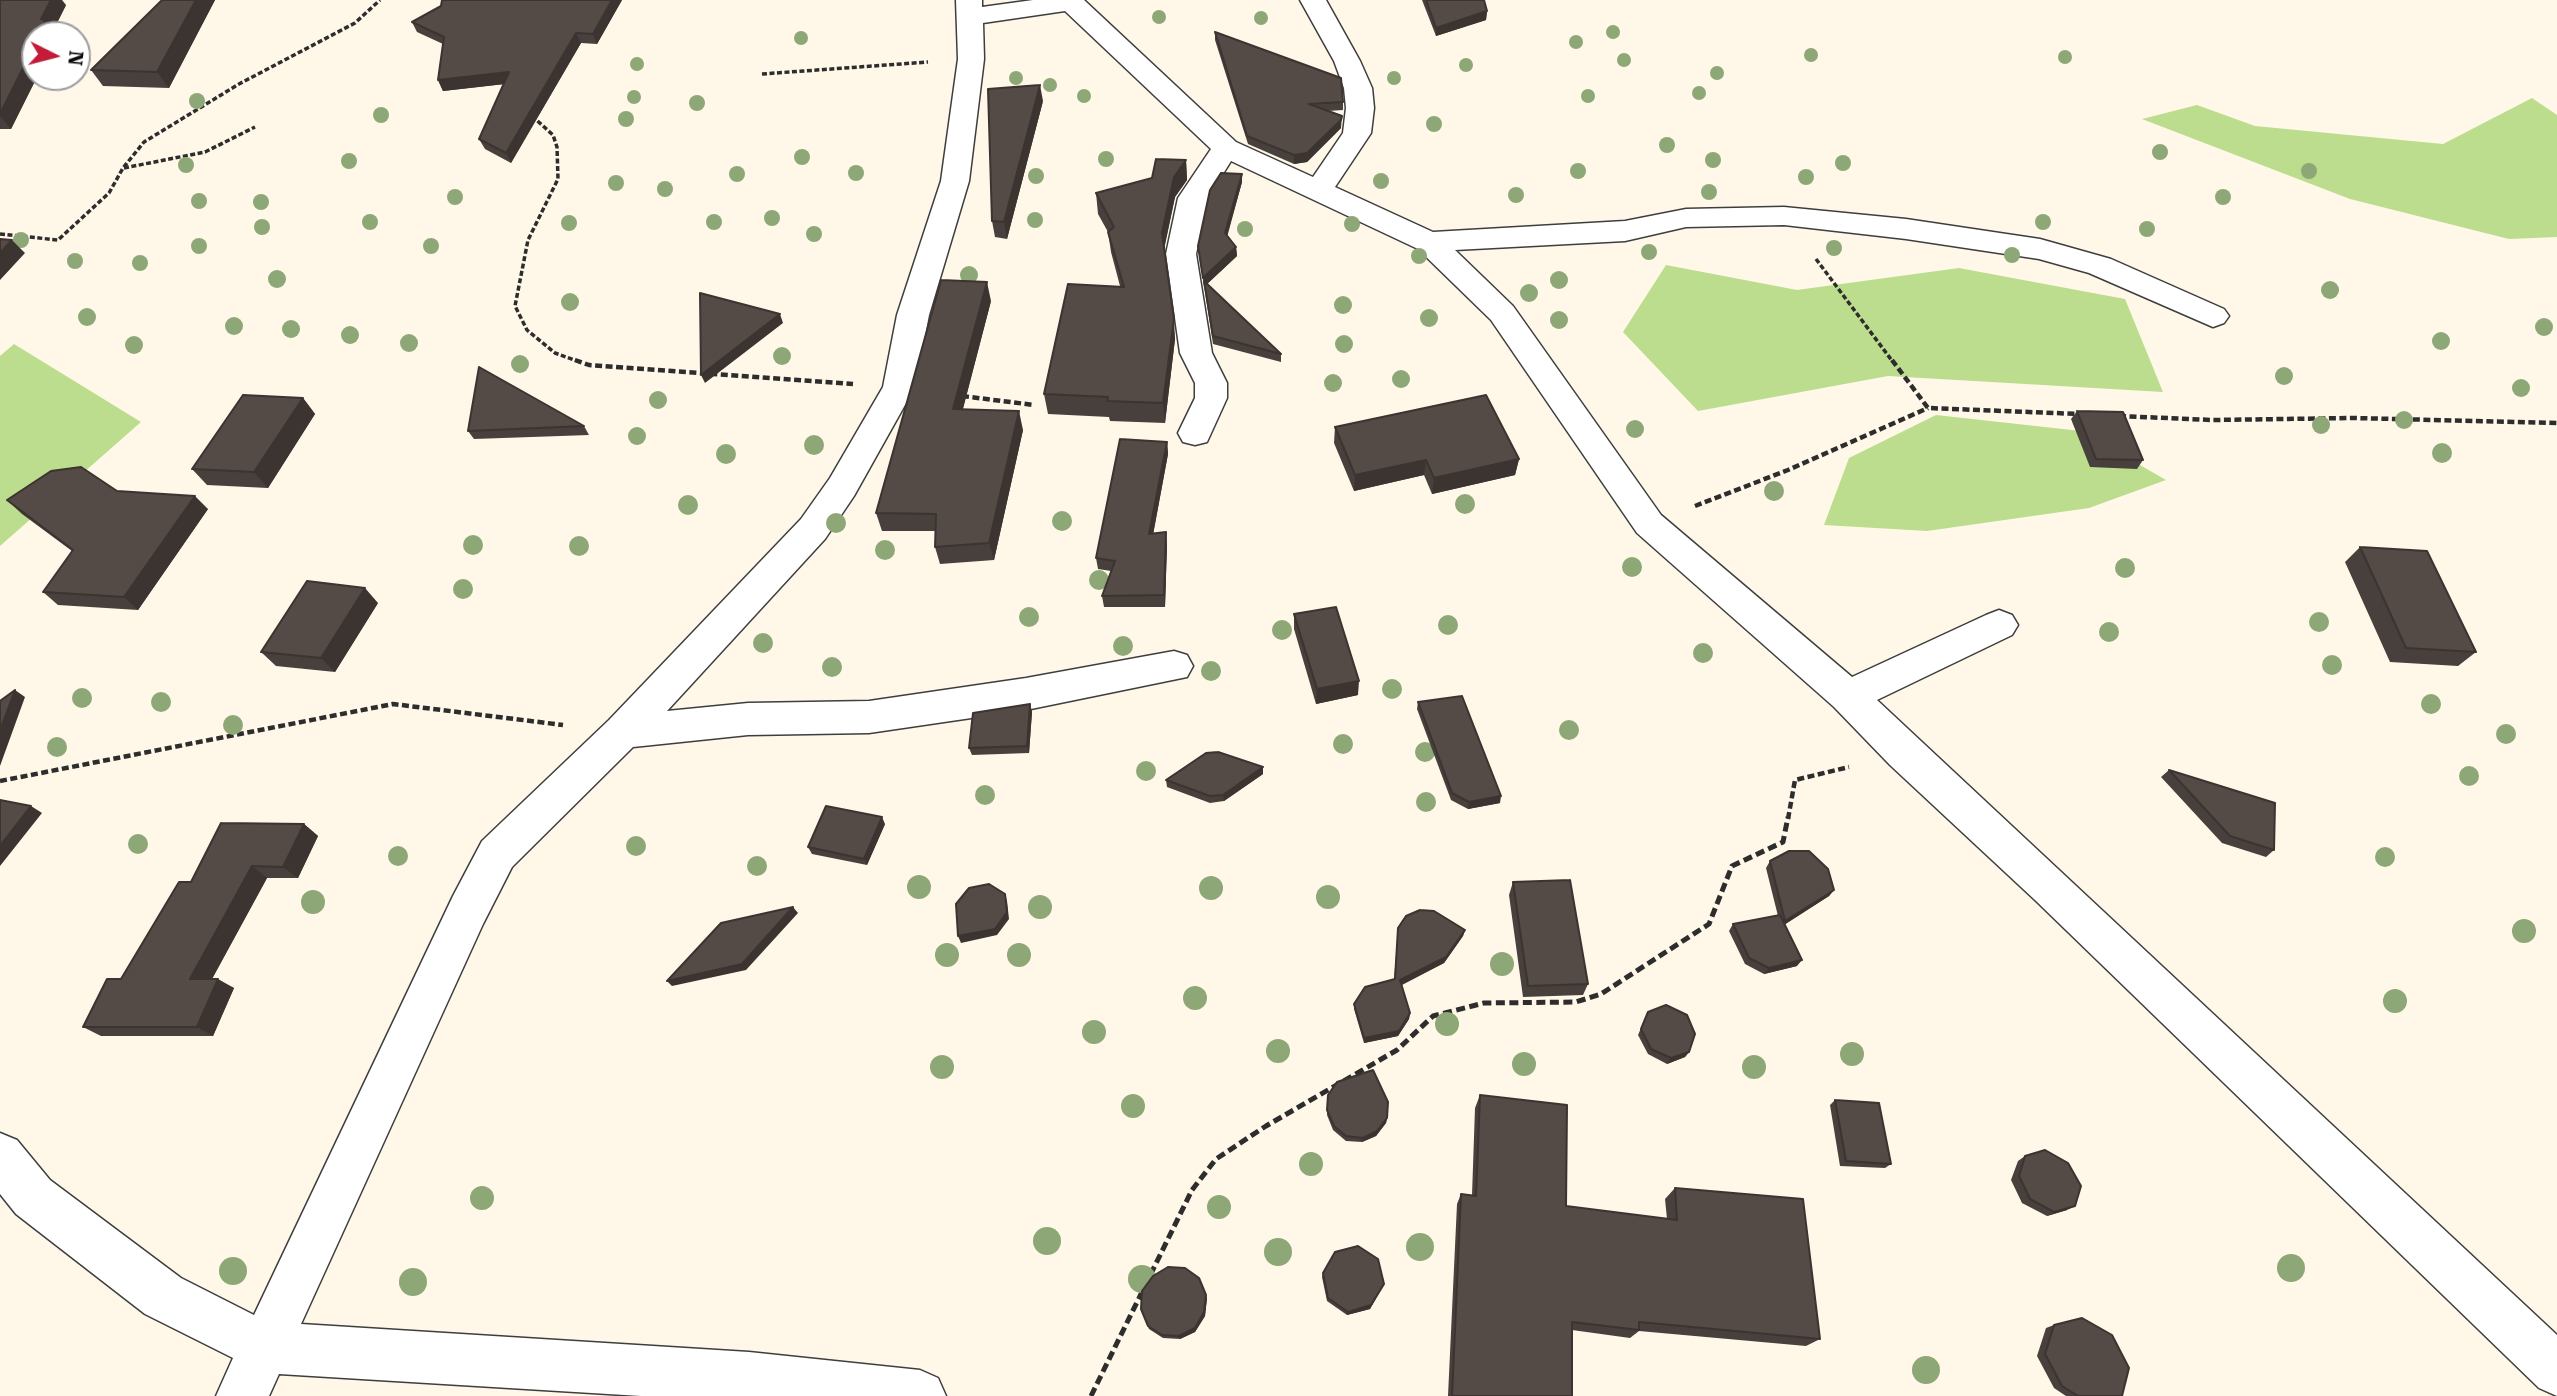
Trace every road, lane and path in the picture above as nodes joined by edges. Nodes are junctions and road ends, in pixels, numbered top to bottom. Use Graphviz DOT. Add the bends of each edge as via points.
graph roads {
  1 [pos="380,0"];
  2 [pos="1314,0"];
  3 [pos="1071,1"];
  4 [pos="969,8"];
  5 [pos="971,59"];
  6 [pos="762,74"];
  7 [pos="526,108"];
  8 [pos="256,127"];
  9 [pos="1226,148"];
  10 [pos="123,168"];
  11 [pos="1319,190"];
  12 [pos="1784,216"];
  13 [pos="0,234"];
  14 [pos="1429,242"];
  15 [pos="2213,316"];
  16 [pos="899,387"];
  17 [pos="1034,405"];
  18 [pos="1928,408"];
  19 [pos="2091,415"];
  20 [pos="2118,416"];
  21 [pos="2557,423"];
  22 [pos="1195,433"];
  23 [pos="1649,524"];
  24 [pos="1999,625"];
  25 [pos="1174,666"];
  26 [pos="1848,696"];
  27 [pos="623,732"];
  28 [pos="1905,753"];
  29 [pos="0,781"];
  30 [pos="0,1157"];
  31 [pos="266,1348"];
  32 [pos="2550,1352"];
  33 [pos="242,1396"];
  34 [pos="920,1396"];
  35 [pos="1091,1396"];
  1 -- 10 [label="path" via="355,23 239,84 144,142"];
  2 -- 11 [label="street" via="1347,61 1360,108 1357,133"];
  3 -- 4 [label="street"];
  3 -- 9 [label="street"];
  4 -- 5 [label="street"];
  5 -- 6 [label="path"];
  5 -- 16 [label="street" via="956,181 914,316"];
  7 -- 16 [label="path" via="553,135 558,179 528,240 515,306 527,330 555,353 589,365"];
  8 -- 10 [label="path" via="205,152"];
  9 -- 11 [label="street"];
  9 -- 22 [label="street" via="1193,198 1181,254 1196,353 1211,383 1211,398"];
  10 -- 13 [label="path" via="109,193 58,240"];
  11 -- 14 [label="street"];
  12 -- 14 [label="street" via="1686,218 1625,231"];
  12 -- 15 [label="street" via="2040,249 2100,267"];
  12 -- 18 [label="path"];
  14 -- 23 [label="street" via="1502,313"];
  16 -- 17 [label="path"];
  16 -- 27 [label="street" via="813,529"];
  18 -- 19 [label="path"];
  18 -- 23 [label="path" via="1788,470"];
  20 -- 21 [label="path"];
  23 -- 26 [label="street"];
  24 -- 26 [label="street"];
  25 -- 27 [label="street" via="869,717 748,719"];
  26 -- 28 [label="street"];
  27 -- 29 [label="path" via="393,704"];
  27 -- 31 [label="street" via="497,854"];
  28 -- 32 [label="street"];
  28 -- 35 [label="path" via="1795,780 1783,842 1732,866 1709,923 1601,994 1576,1002 1484,1003 1433,1016 1396,1050 1216,1159 1192,1190"];
  30 -- 31 [label="street" via="33,1197 163,1296"];
  31 -- 33 [label="street"];
  31 -- 34 [label="street" via="749,1378"];
}
